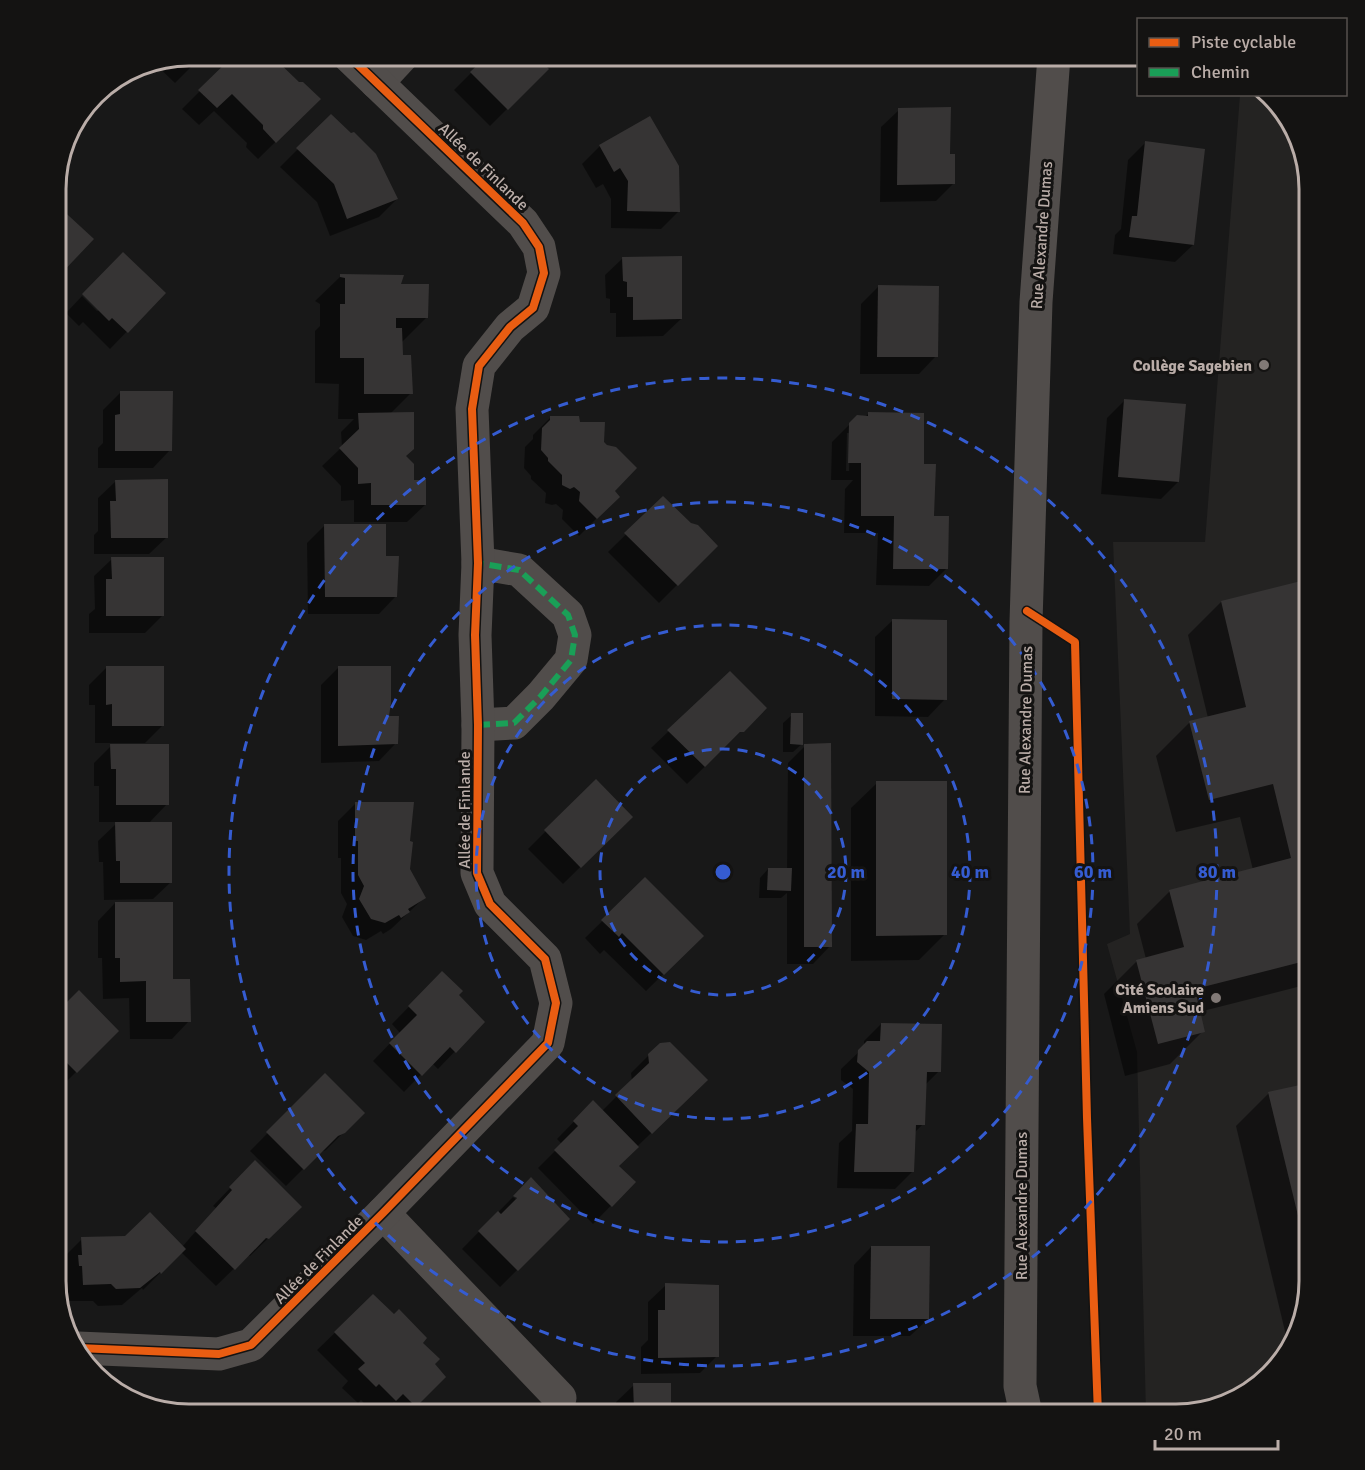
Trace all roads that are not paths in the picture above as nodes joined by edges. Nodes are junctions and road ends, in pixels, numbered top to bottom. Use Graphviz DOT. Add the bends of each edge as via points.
graph roads {
  1 [pos="359,66"];
  2 [pos="393,66"];
  3 [pos="1053,66"];
  4 [pos="377,83"];
  5 [pos="478,563"];
  6 [pos="478,725"];
  7 [pos="383,1213"];
  8 [pos="87,1348"];
  9 [pos="560,1398"];
  10 [pos="1020,1404"];
  1 -- 4 [label="street, Allée de Finlande"];
  2 -- 4 [label="street"];
  3 -- 10 [label="street, Rue Alexandre Dumas" via="1036,302 1026,622"];
  4 -- 5 [label="street, Allée de Finlande" via="523,223 539,247 544,273 533,308 510,327 479,366 472,409"];
  5 -- 6 [label="street, Allée de Finlande"];
  5 -- 6 [label="street" via="519,570 568,615 575,635 571,660 514,723"];
  6 -- 7 [label="street, Allée de Finlande" via="477,873 490,904 545,959 556,1003 548,1043"];
  7 -- 8 [label="street, Allée de Finlande" via="251,1344 219,1354"];
  7 -- 9 [label="street"];
}
